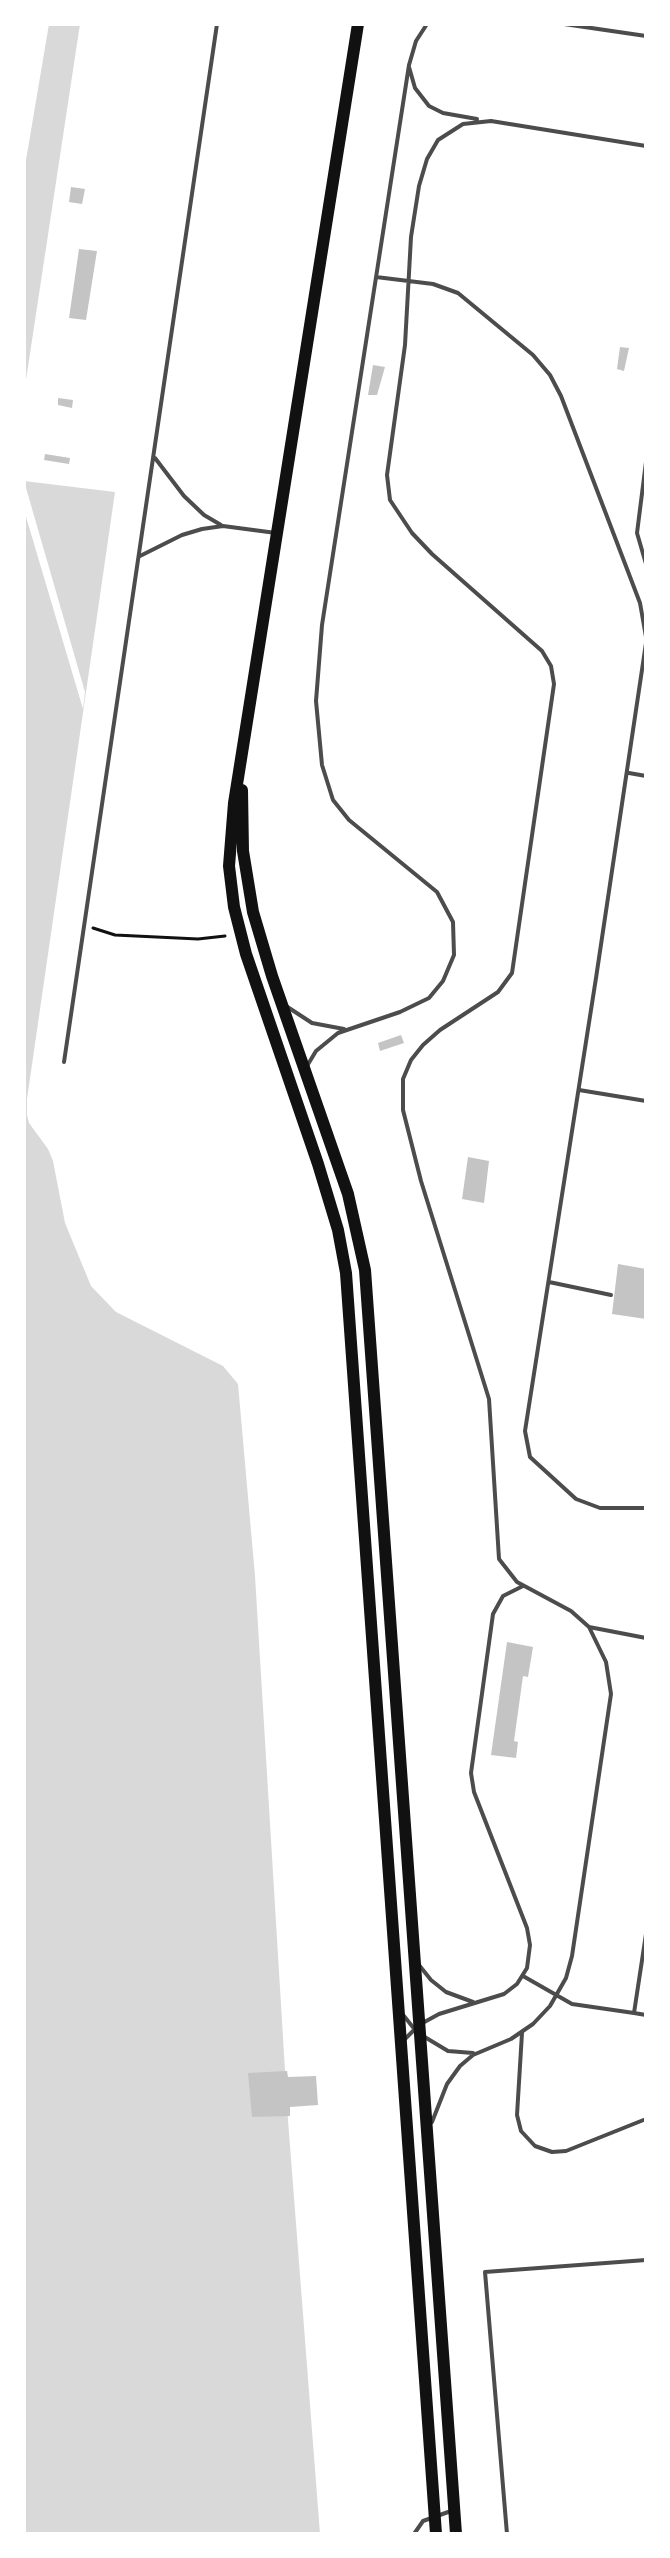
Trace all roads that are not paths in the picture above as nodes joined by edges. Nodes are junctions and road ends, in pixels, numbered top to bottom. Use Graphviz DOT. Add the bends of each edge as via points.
graph roads {
  1 [pos="217,24"];
  2 [pos="355,24"];
  3 [pos="427,24"];
  4 [pos="564,24"];
  5 [pos="646,36"];
  6 [pos="409,65"];
  7 [pos="491,121"];
  8 [pos="646,146"];
  9 [pos="376,277"];
  10 [pos="407,280"];
  11 [pos="154,457"];
  12 [pos="646,462"];
  13 [pos="223,526"];
  14 [pos="278,533"];
  15 [pos="140,556"];
  16 [pos="646,564"];
  17 [pos="646,637"];
  18 [pos="646,643"];
  19 [pos="244,743"];
  20 [pos="628,773"];
  21 [pos="646,776"];
  22 [pos="281,1000"];
  23 [pos="346,1029"];
  24 [pos="64,1062"];
  25 [pos="303,1076"];
  26 [pos="579,1090"];
  27 [pos="299,1093"];
  28 [pos="646,1101"];
  29 [pos="298,1107"];
  30 [pos="549,1282"];
  31 [pos="611,1295"];
  32 [pos="646,1508"];
  33 [pos="523,1586"];
  34 [pos="589,1627"];
  35 [pos="646,1638"];
  36 [pos="646,1934"];
  37 [pos="414,1956"];
  38 [pos="523,1976"];
  39 [pos="556,1997"];
  40 [pos="479,2002"];
  41 [pos="400,2011"];
  42 [pos="634,2013"];
  43 [pos="646,2015"];
  44 [pos="418,2029"];
  45 [pos="523,2032"];
  46 [pos="402,2042"];
  47 [pos="482,2051"];
  48 [pos="646,2119"];
  49 [pos="427,2136"];
  50 [pos="646,2260"];
  51 [pos="454,2510"];
  52 [pos="435,2515"];
  53 [pos="414,2534"];
  54 [pos="436,2534"];
  55 [pos="456,2534"];
  56 [pos="507,2534"];
  1 -- 11 [label="lane"];
  2 -- 14 [label="main road"];
  3 -- 6 [label="lane"];
  4 -- 5 [label="lane"];
  6 -- 7 [label="lane" via="418,94 435,110"];
  6 -- 9 [label="lane"];
  7 -- 8 [label="lane"];
  7 -- 10 [label="lane" via="454,128 432,149 416,201"];
  9 -- 10 [label="lane"];
  9 -- 23 [label="lane" via="318,656 320,751 333,800 349,820 437,892 449,911 455,943 448,971 429,998"];
  10 -- 17 [label="lane" via="458,293 550,375 640,603"];
  10 -- 33 [label="lane" via="405,345 387,475 390,500 432,554 542,651 554,684 512,973 498,992 431,1036 411,1060 401,1087 407,1132 489,1399 498,1552 506,1570"];
  11 -- 13 [label="lane" via="184,496"];
  11 -- 15 [label="lane"];
  12 -- 16 [label="lane" via="637,533"];
  13 -- 14 [label="lane"];
  13 -- 15 [label="lane" via="182,535"];
  14 -- 19 [label="main road"];
  15 -- 24 [label="lane"];
  18 -- 20 [label="lane"];
  19 -- 22 [label="main road" via="245,869"];
  19 -- 29 [label="main road" via="229,849 231,891 240,934"];
  20 -- 21 [label="lane"];
  20 -- 26 [label="lane"];
  22 -- 23 [label="lane" via="312,1023"];
  22 -- 25 [label="main road"];
  23 -- 25 [label="lane" via="323,1043"];
  25 -- 37 [label="main road" via="353,1210 367,1284"];
  26 -- 28 [label="lane"];
  26 -- 30 [label="lane"];
  27 -- 29 [label="lane"];
  29 -- 41 [label="main road" via="333,1213 348,1287"];
  30 -- 31 [label="lane"];
  30 -- 32 [label="lane" via="525,1422 527,1448 544,1472 576,1499 600,1508"];
  33 -- 34 [label="lane" via="571,1611"];
  33 -- 38 [label="lane" via="503,1596 493,1614 471,1773 529,1936"];
  34 -- 35 [label="lane"];
  34 -- 39 [label="lane" via="609,1672 610,1708 572,1956"];
  36 -- 42 [label="lane"];
  37 -- 40 [label="lane" via="446,1992"];
  37 -- 44 [label="main road"];
  38 -- 39 [label="lane"];
  38 -- 40 [label="lane" via="504,1994"];
  39 -- 42 [label="lane"];
  39 -- 45 [label="lane"];
  40 -- 44 [label="lane" via="439,2014"];
  41 -- 44 [label="lane"];
  41 -- 46 [label="main road"];
  42 -- 43 [label="lane"];
  44 -- 46 [label="lane"];
  44 -- 47 [label="lane" via="448,2051"];
  44 -- 49 [label="main road"];
  45 -- 47 [label="lane"];
  45 -- 48 [label="lane" via="518,2121 535,2146 566,2151"];
  46 -- 52 [label="main road"];
  47 -- 49 [label="lane" via="453,2074"];
  49 -- 51 [label="main road"];
  50 -- 56 [label="lane" via="485,2272"];
  51 -- 52 [label="lane"];
  51 -- 55 [label="main road"];
  52 -- 53 [label="lane"];
  52 -- 54 [label="main road"];
}
